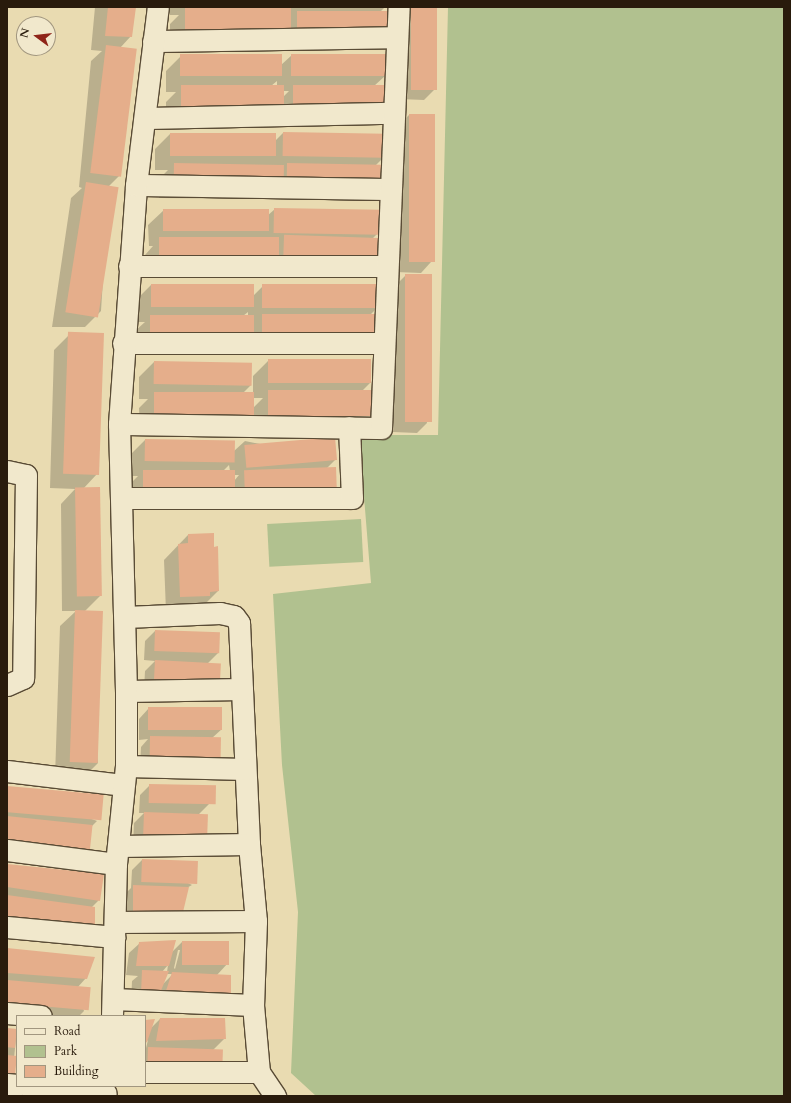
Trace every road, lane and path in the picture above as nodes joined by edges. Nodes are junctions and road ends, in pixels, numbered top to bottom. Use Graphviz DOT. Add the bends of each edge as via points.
graph roads {
  1 [pos="158,7"];
  2 [pos="399,7"];
  3 [pos="397,36"];
  4 [pos="153,41"];
  5 [pos="393,113"];
  6 [pos="146,118"];
  7 [pos="136,186"];
  8 [pos="390,189"];
  9 [pos="129,266"];
  10 [pos="387,266"];
  11 [pos="384,342"];
  12 [pos="123,343"];
  13 [pos="119,424"];
  14 [pos="349,427"];
  15 [pos="7,471"];
  16 [pos="122,498"];
  17 [pos="125,617"];
  18 [pos="7,685"];
  19 [pos="242,689"];
  20 [pos="126,692"];
  21 [pos="245,769"];
  22 [pos="7,771"];
  23 [pos="124,776"];
  24 [pos="249,844"];
  25 [pos="7,850"];
  26 [pos="118,855"];
  27 [pos="256,921"];
  28 [pos="7,928"];
  29 [pos="115,930"];
  30 [pos="253,1006"];
  31 [pos="112,1007"];
  32 [pos="7,1013"];
  33 [pos="30,1015"];
  34 [pos="146,1072"];
  35 [pos="259,1072"];
  36 [pos="41,1087"];
  37 [pos="106,1092"];
  38 [pos="275,1096"];
  1 -- 4 [label="street"];
  2 -- 3 [label="street"];
  3 -- 4 [label="street"];
  3 -- 5 [label="street"];
  4 -- 6 [label="street"];
  5 -- 6 [label="street"];
  5 -- 8 [label="street"];
  6 -- 7 [label="street"];
  7 -- 8 [label="street"];
  7 -- 9 [label="street"];
  8 -- 10 [label="street"];
  9 -- 10 [label="street"];
  9 -- 12 [label="street"];
  10 -- 11 [label="street"];
  11 -- 12 [label="street"];
  11 -- 14 [label="street" via="381,428"];
  12 -- 13 [label="street"];
  13 -- 14 [label="street"];
  13 -- 16 [label="street"];
  14 -- 16 [label="street" via="352,498"];
  15 -- 18 [label="street" via="26,475 23,678"];
  16 -- 17 [label="street"];
  17 -- 19 [label="street" via="220,613 234,616 239,623"];
  17 -- 20 [label="street"];
  19 -- 20 [label="street"];
  19 -- 21 [label="street"];
  20 -- 23 [label="street"];
  21 -- 23 [label="street"];
  21 -- 24 [label="street"];
  22 -- 23 [label="street"];
  23 -- 26 [label="street"];
  24 -- 26 [label="street"];
  24 -- 27 [label="street"];
  25 -- 26 [label="street"];
  26 -- 29 [label="street"];
  27 -- 29 [label="street"];
  27 -- 30 [label="street"];
  28 -- 29 [label="street"];
  29 -- 31 [label="street"];
  30 -- 31 [label="street"];
  30 -- 35 [label="street"];
  32 -- 33 [label="street"];
  34 -- 35 [label="street"];
  35 -- 38 [label="street"];
  36 -- 37 [label="street"];
}
